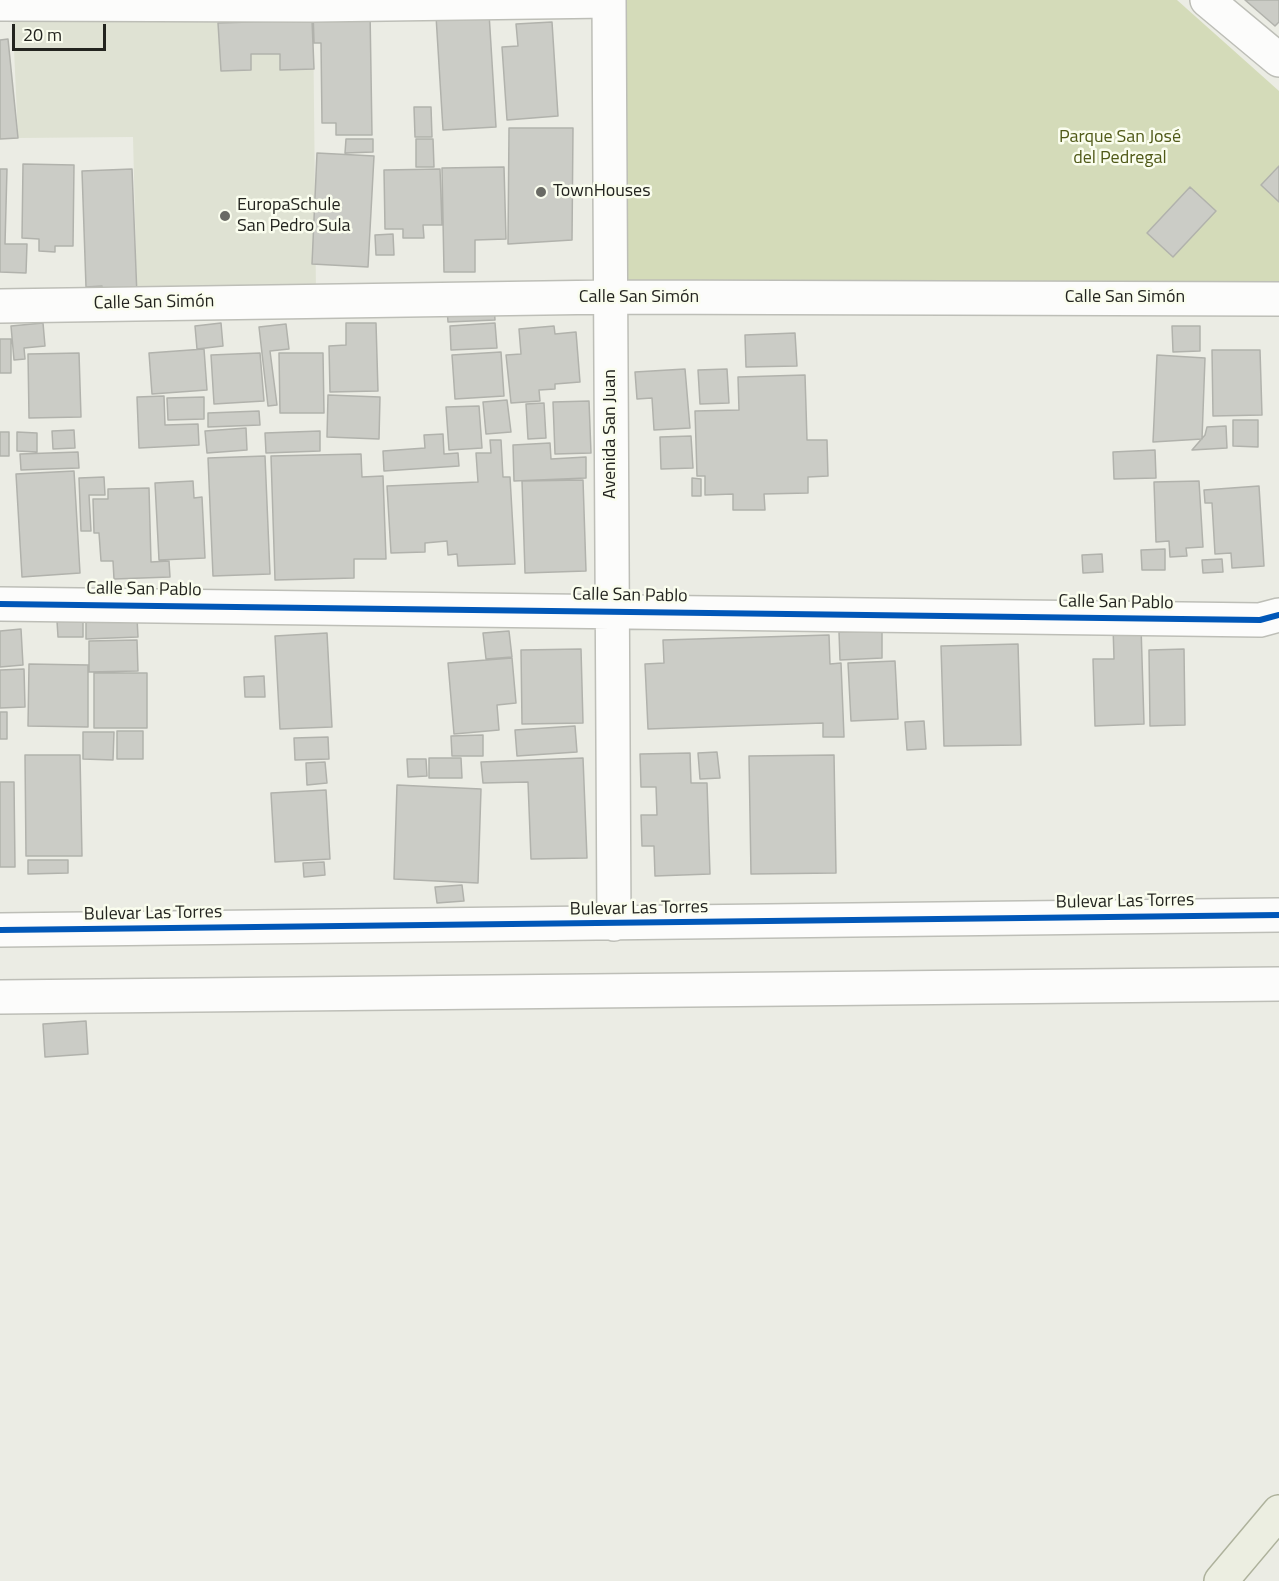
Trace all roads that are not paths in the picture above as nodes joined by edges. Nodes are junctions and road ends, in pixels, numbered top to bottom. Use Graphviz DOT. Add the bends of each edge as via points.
graph roads {
  1 [pos="609,0"];
  2 [pos="1207,0"];
  3 [pos="0,4"];
  4 [pos="1279,60"];
  5 [pos="610,297"];
  6 [pos="1279,299"];
  7 [pos="0,306"];
  8 [pos="0,603"];
  9 [pos="613,610"];
  10 [pos="1269,618"];
  11 [pos="1279,915"];
  12 [pos="614,924"];
  13 [pos="0,930"];
  14 [pos="1279,984"];
  15 [pos="0,997"];
  16 [pos="1279,1512"];
  17 [pos="1221,1581"];
  1 -- 3 [label="street" via="313,5"];
  1 -- 5 [label="street, Avenida San Juan"];
  2 -- 4 [label="street"];
  5 -- 6 [label="street, Calle San Simón"];
  5 -- 7 [label="street, Calle San Simón"];
  5 -- 9 [label="street, Avenida San Juan"];
  8 -- 9 [label="street, Calle San Pablo"];
  9 -- 10 [label="street, Calle San Pablo"];
  9 -- 12 [label="street, Avenida San Juan"];
  11 -- 12 [label="street, Bulevar Las Torres"];
  12 -- 13 [label="street, Bulevar Las Torres"];
  14 -- 15 [label="street"];
  16 -- 17 [label="main road"];
}
